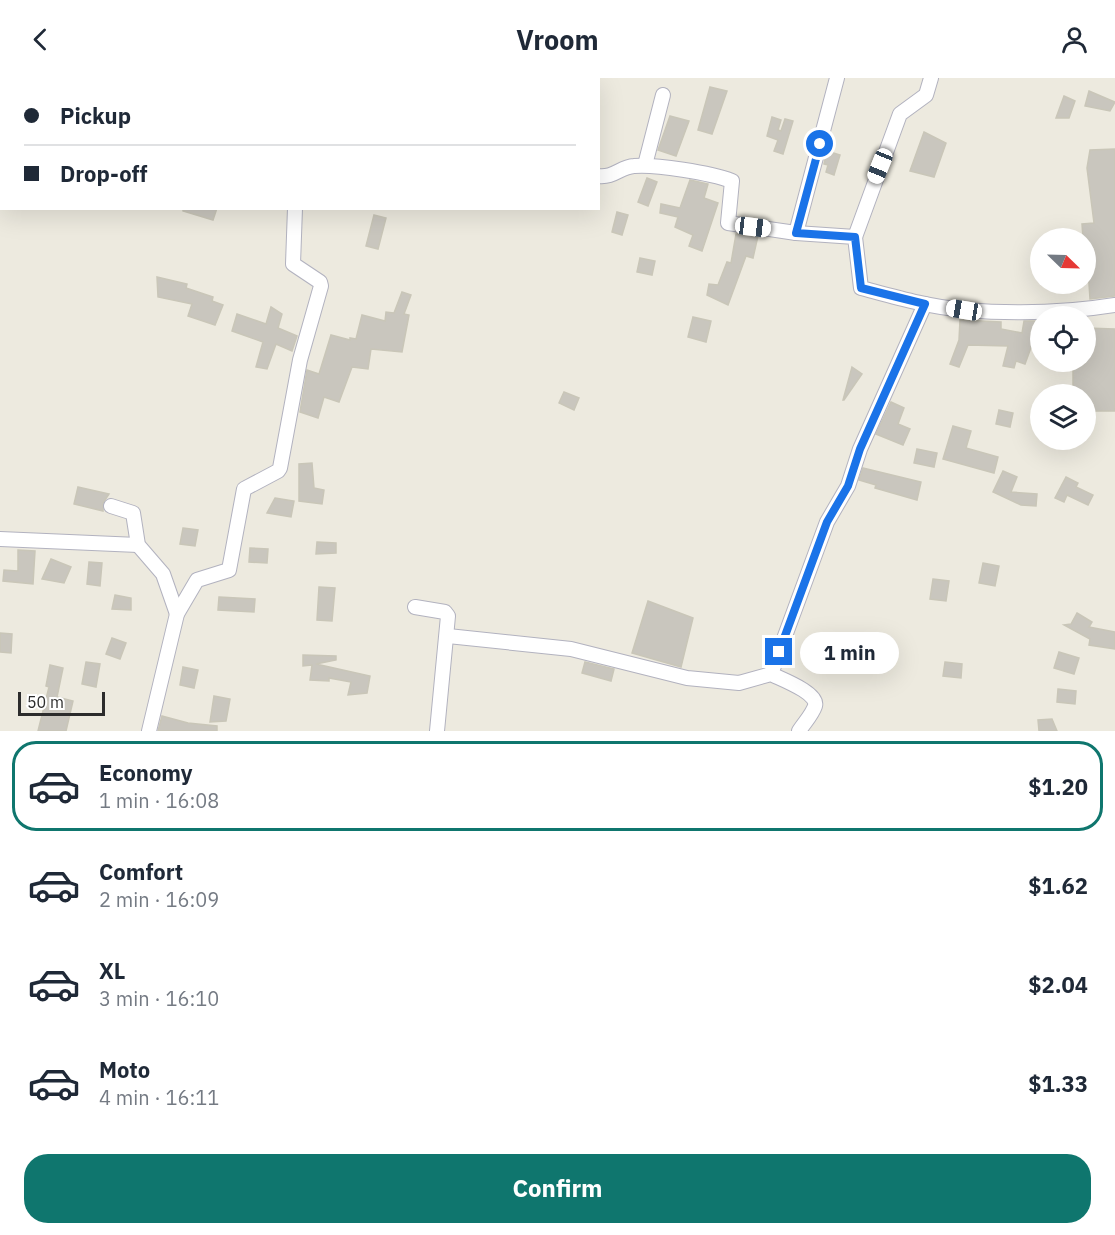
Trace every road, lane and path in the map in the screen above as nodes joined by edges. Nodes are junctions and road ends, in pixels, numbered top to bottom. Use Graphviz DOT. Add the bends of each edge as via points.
graph roads {
  1 [pos="837,78"];
  2 [pos="931,78"];
  3 [pos="663,95"];
  4 [pos="645,165"];
  5 [pos="600,176"];
  6 [pos="295,210"];
  7 [pos="796,233"];
  8 [pos="855,237"];
  9 [pos="925,304"];
  10 [pos="1115,305"];
  11 [pos="111,506"];
  12 [pos="0,539"];
  13 [pos="138,545"];
  14 [pos="415,607"];
  15 [pos="177,614"];
  16 [pos="448,636"];
  17 [pos="771,674"];
  18 [pos="149,731"];
  19 [pos="437,731"];
  20 [pos="799,731"];
  1 -- 7 [label="street"];
  2 -- 8 [label="street" via="926,95 900,114"];
  3 -- 4 [label="street"];
  4 -- 5 [label="street"];
  4 -- 7 [label="street" via="732,181 729,223"];
  6 -- 15 [label="street" via="293,264 321,286 300,360 280,468 244,489 229,570 197,580"];
  7 -- 8 [label="street"];
  8 -- 9 [label="street" via="861,288"];
  9 -- 10 [label="street" via="964,310 1033,311 1080,311"];
  9 -- 17 [label="street" via="860,449 848,486 827,522"];
  11 -- 13 [label="street" via="133,513"];
  12 -- 13 [label="street"];
  13 -- 15 [label="street" via="164,574"];
  14 -- 16 [label="street" via="445,612"];
  15 -- 18 [label="street"];
  16 -- 17 [label="street" via="571,649 687,678 739,683"];
  16 -- 19 [label="street"];
  17 -- 20 [label="street" via="810,693 815,700"];
}
